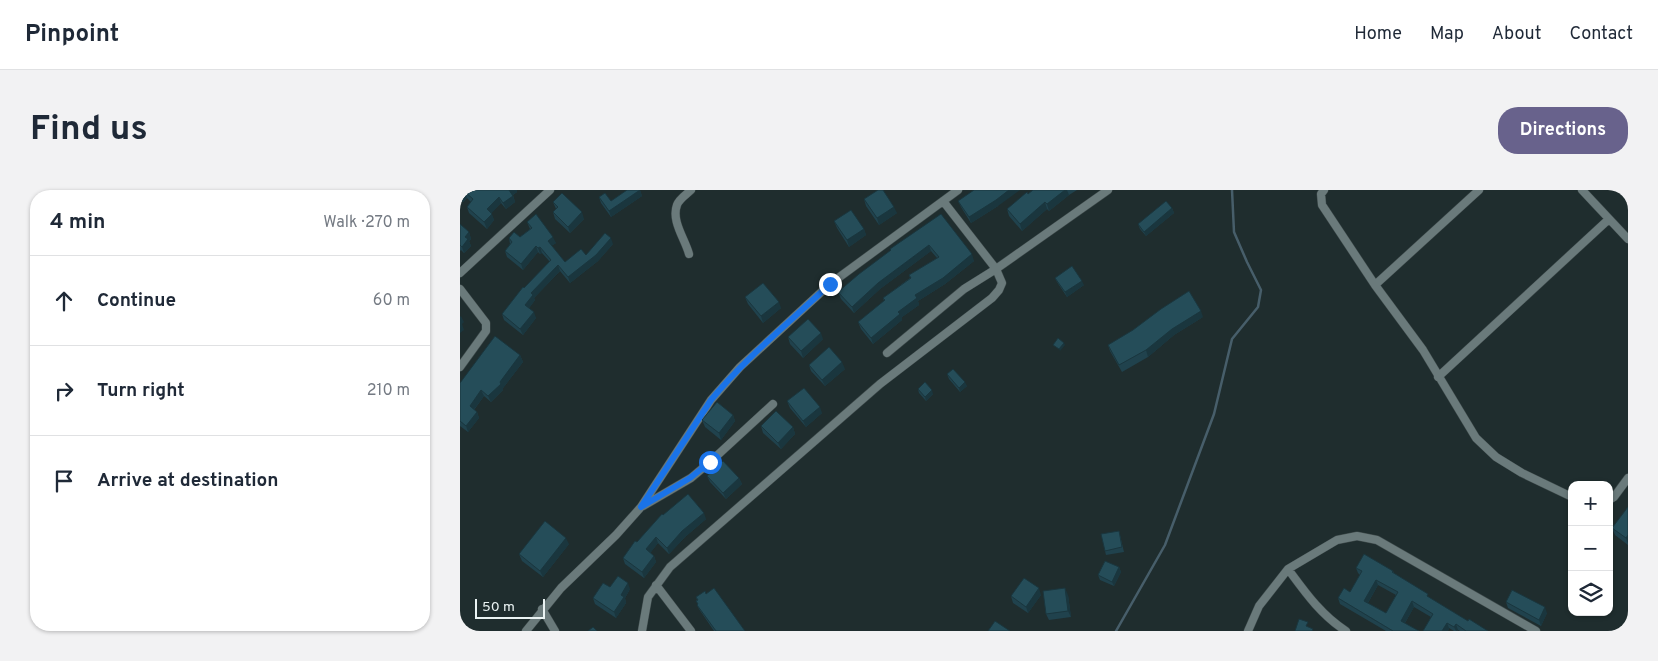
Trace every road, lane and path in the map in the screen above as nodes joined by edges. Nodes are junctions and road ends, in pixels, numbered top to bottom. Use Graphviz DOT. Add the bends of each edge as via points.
graph roads {
  1 [pos="550,190"];
  2 [pos="691,190"];
  3 [pos="958,190"];
  4 [pos="1108,190"];
  5 [pos="1324,190"];
  6 [pos="1479,190"];
  7 [pos="1582,190"];
  8 [pos="943,201"];
  9 [pos="1609,219"];
  10 [pos="1628,239"];
  11 [pos="689,254"];
  12 [pos="996,269"];
  13 [pos="460,273"];
  14 [pos="1375,285"];
  15 [pos="460,289"];
  16 [pos="887,353"];
  17 [pos="460,367"];
  18 [pos="1438,377"];
  19 [pos="773,404"];
  20 [pos="1628,478"];
  21 [pos="1568,495"];
  22 [pos="1613,498"];
  23 [pos="641,507"];
  24 [pos="1288,569"];
  25 [pos="656,585"];
  26 [pos="542,610"];
  27 [pos="526,631"];
  28 [pos="555,631"];
  29 [pos="642,631"];
  30 [pos="691,631"];
  31 [pos="1248,631"];
  32 [pos="1346,631"];
  33 [pos="1536,631"];
  1 -- 13 [label="street"];
  2 -- 11 [label="street" via="678,203 676,210 678,226"];
  3 -- 8 [label="street"];
  4 -- 12 [label="street"];
  5 -- 14 [label="street" via="1322,205"];
  6 -- 14 [label="street"];
  7 -- 9 [label="street"];
  8 -- 12 [label="street"];
  8 -- 23 [label="street" via="830,284 740,367 711,400"];
  9 -- 10 [label="street"];
  9 -- 18 [label="street"];
  12 -- 16 [label="street" via="964,289"];
  12 -- 25 [label="street" via="1002,283 992,298 880,384 670,567"];
  14 -- 18 [label="street" via="1423,350"];
  15 -- 17 [label="street" via="486,323 486,331"];
  18 -- 21 [label="street" via="1476,438 1496,457"];
  19 -- 23 [label="street" via="690,478"];
  20 -- 22 [label="street"];
  23 -- 26 [label="street"];
  24 -- 31 [label="street" via="1259,606"];
  24 -- 32 [label="street" via="1309,598 1334,624"];
  24 -- 33 [label="street" via="1337,540 1357,536 1376,540"];
  25 -- 29 [label="street" via="648,597"];
  25 -- 30 [label="street"];
  26 -- 27 [label="street"];
  26 -- 28 [label="street"];
}
